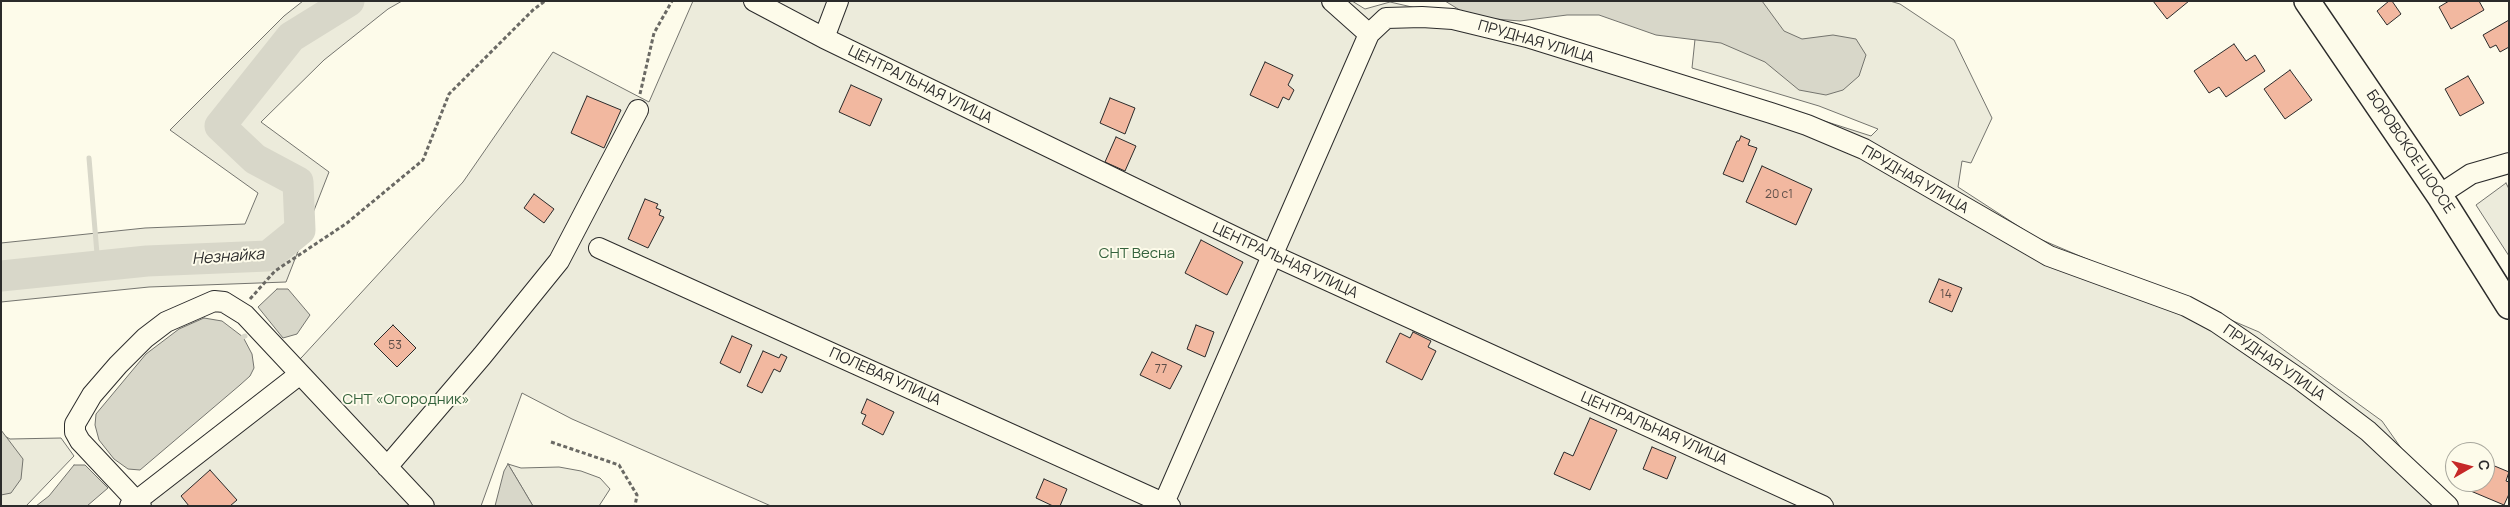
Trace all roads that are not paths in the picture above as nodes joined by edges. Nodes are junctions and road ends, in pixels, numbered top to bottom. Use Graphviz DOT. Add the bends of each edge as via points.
graph roads {
  1 [pos="754,1"];
  2 [pos="838,1"];
  3 [pos="1332,1"];
  4 [pos="2307,1"];
  5 [pos="1369,34"];
  6 [pos="824,38"];
  7 [pos="638,110"];
  8 [pos="2509,163"];
  9 [pos="2439,195"];
  10 [pos="600,248"];
  11 [pos="1272,255"];
  12 [pos="2509,306"];
  13 [pos="300,374"];
  14 [pos="387,467"];
  15 [pos="136,504"];
  16 [pos="1167,504"];
  17 [pos="424,506"];
  18 [pos="1823,506"];
  19 [pos="2448,506"];
  1 -- 6 [label="street, ЦЕНТРАЛЬНАЯ УЛИЦА"];
  2 -- 6 [label="street"];
  3 -- 5 [label="street"];
  4 -- 9 [label="main road, БОРОВСКОЕ ШОССЕ"];
  5 -- 11 [label="street"];
  5 -- 19 [label="street, ПРУДНАЯ УЛИЦА" via="1386,18 1453,19 1527,37 1771,113 1864,149 2049,256 2186,306 2216,322 2368,431"];
  6 -- 11 [label="street, ЦЕНТРАЛЬНАЯ УЛИЦА"];
  7 -- 14 [label="street" via="559,262"];
  8 -- 9 [label="street" via="2476,172"];
  9 -- 12 [label="main road, БОРОВСКОЕ ШОССЕ"];
  10 -- 16 [label="street, ПОЛЕВАЯ УЛИЦА"];
  11 -- 16 [label="street"];
  11 -- 18 [label="street, ЦЕНТРАЛЬНАЯ УЛИЦА"];
  13 -- 14 [label="street"];
  13 -- 15 [label="street"];
  13 -- 15 [label="street" via="240,311 224,302 214,301 166,322 145,338 118,365 75,424 80,440"];
  14 -- 17 [label="street"];
}
